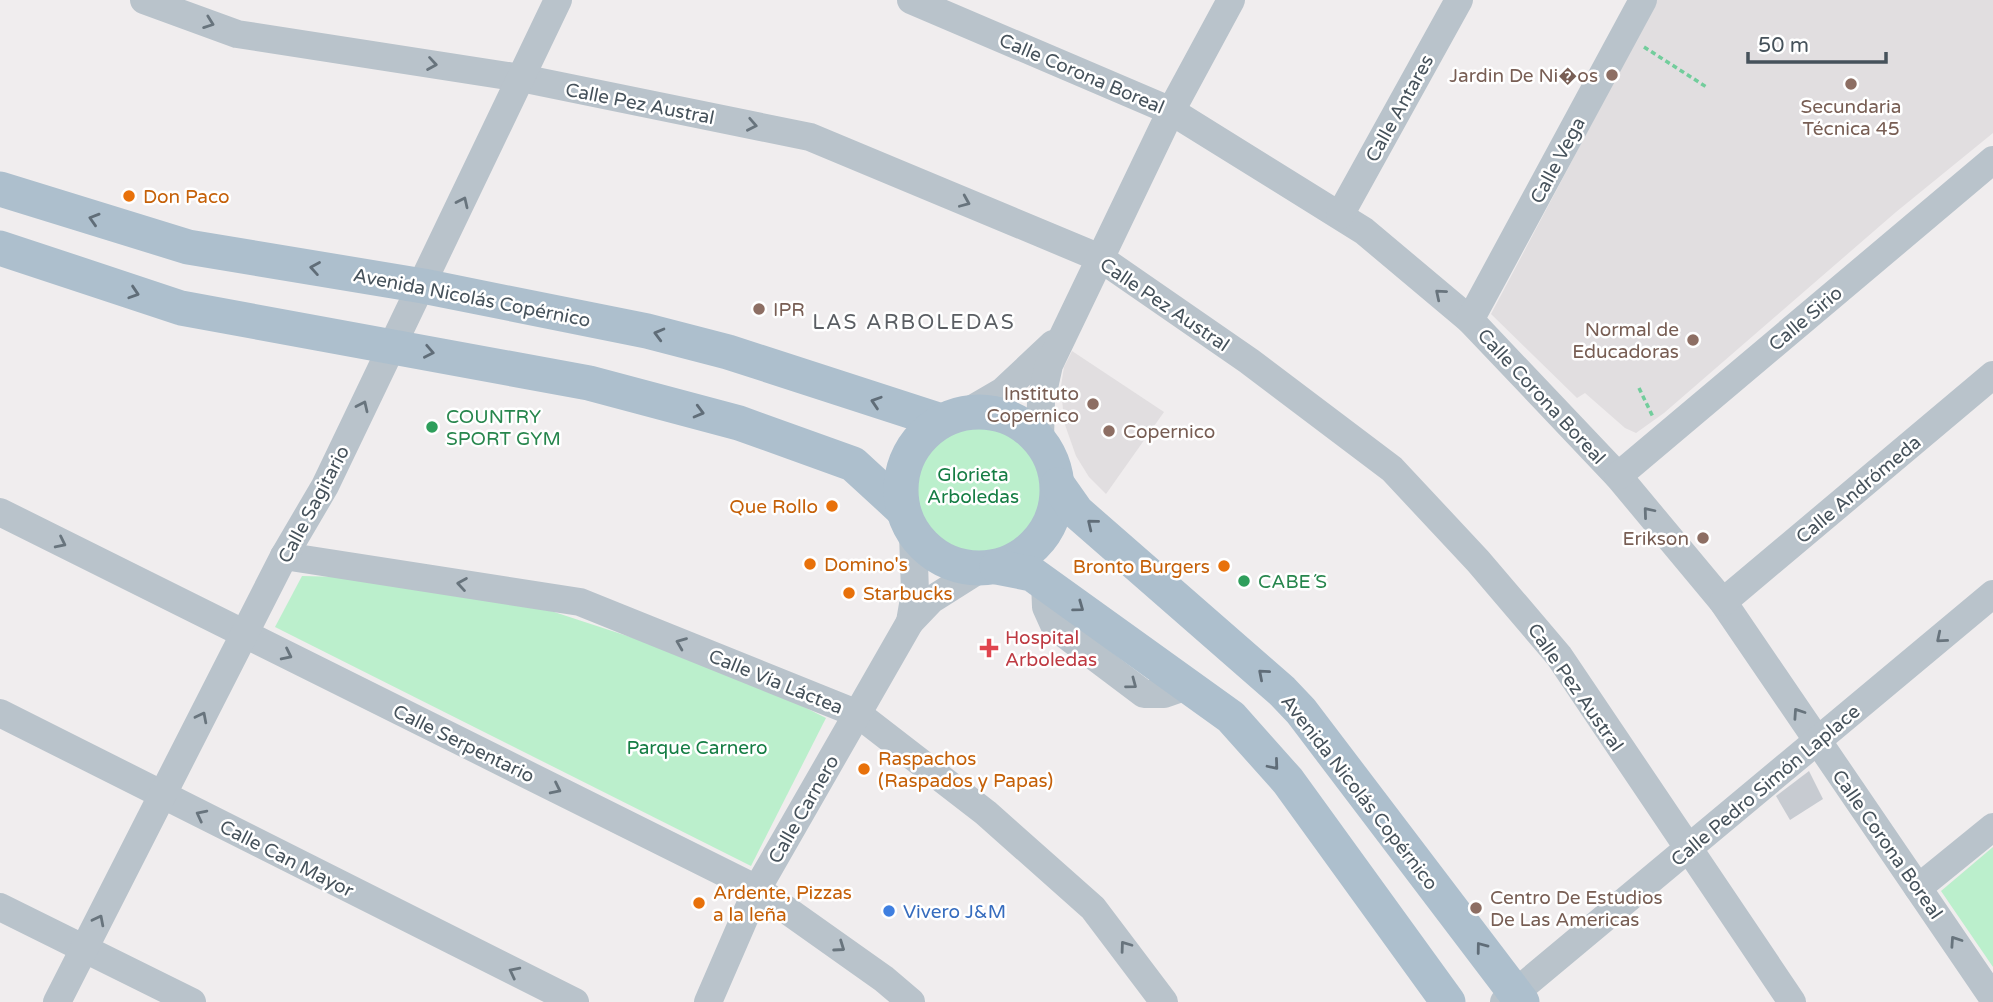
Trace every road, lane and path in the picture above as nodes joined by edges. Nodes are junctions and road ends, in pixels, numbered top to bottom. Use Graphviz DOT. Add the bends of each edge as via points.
graph roads {
  1 [pos="144,0"];
  2 [pos="558,0"];
  3 [pos="911,0"];
  4 [pos="1231,0"];
  5 [pos="1459,0"];
  6 [pos="1643,0"];
  7 [pos="1625,34"];
  8 [pos="521,78"];
  9 [pos="1708,88"];
  10 [pos="1171,111"];
  11 [pos="1993,160"];
  12 [pos="0,189"];
  13 [pos="34,201"];
  14 [pos="1339,215"];
  15 [pos="4,249"];
  16 [pos="1100,258"];
  17 [pos="423,286"];
  18 [pos="1470,320"];
  19 [pos="1064,331"];
  20 [pos="392,345"];
  21 [pos="1993,375"];
  22 [pos="1639,388"];
  23 [pos="954,417"];
  24 [pos="1671,431"];
  25 [pos="1040,439"];
  26 [pos="1618,476"];
  27 [pos="1058,485"];
  28 [pos="0,513"];
  29 [pos="908,521"];
  30 [pos="284,556"];
  31 [pos="989,568"];
  32 [pos="1993,594"];
  33 [pos="1723,602"];
  34 [pos="910,622"];
  35 [pos="244,634"];
  36 [pos="0,713"];
  37 [pos="858,715"];
  38 [pos="1818,742"];
  39 [pos="162,796"];
  40 [pos="1993,827"];
  41 [pos="1687,849"];
  42 [pos="1918,888"];
  43 [pos="757,889"];
  44 [pos="0,906"];
  45 [pos="85,948"];
  46 [pos="1993,998"];
  47 [pos="1514,999"];
  48 [pos="57,1002"];
  49 [pos="192,1002"];
  50 [pos="575,1002"];
  51 [pos="708,1002"];
  52 [pos="911,1002"];
  53 [pos="1164,1002"];
  54 [pos="1448,1002"];
  55 [pos="1792,1002"];
  1 -- 8 [label="street, Calle Pez Austral, one-way" via="237,34"];
  2 -- 8 [label="street, Calle Sagitario"];
  3 -- 10 [label="street, Calle Corona Boreal"];
  4 -- 10 [label="street"];
  5 -- 14 [label="street, Calle Antares"];
  6 -- 7 [label="street, Calle Vega"];
  7 -- 9 [label="path"];
  7 -- 18 [label="street, Calle Vega"];
  8 -- 16 [label="street, Calle Pez Austral, one-way" via="810,137"];
  17 -- 8 [label="street, Calle Sagitario, one-way"];
  10 -- 14 [label="street, Calle Corona Boreal"];
  10 -- 16 [label="street"];
  11 -- 24 [label="street, Calle Sirio"];
  12 -- 13 [label="main road, Avenida Nicolás Copérnico"];
  13 -- 15 [label="main road" via="41,213 35,241 23,249"];
  17 -- 13 [label="main road, Avenida Nicolás Copérnico, one-way" via="188,247"];
  18 -- 14 [label="street, Calle Corona Boreal, one-way"];
  15 -- 20 [label="main road, one-way" via="181,308"];
  16 -- 19 [label="street"];
  16 -- 41 [label="street, Calle Pez Austral" via="1250,361 1392,469 1559,656"];
  17 -- 20 [label="street, Calle Sagitario"];
  23 -- 17 [label="main road, Avenida Nicolás Copérnico, one-way" via="647,331"];
  18 -- 26 [label="street, Calle Corona Boreal"];
  19 -- 23 [label="street" via="1003,391"];
  19 -- 25 [label="street" via="1049,365 1041,401"];
  20 -- 29 [label="main road, one-way" via="589,383 739,422 853,464"];
  30 -- 20 [label="street, Calle Sagitario, one-way" via="325,486"];
  21 -- 33 [label="street, Calle Andrómeda"];
  22 -- 24 [label="path" via="1655,421"];
  23 -- 25 [label="main road" via="993,413 1019,422"];
  23 -- 29 [label="main road" via="921,438 907,459 901,484"];
  24 -- 26 [label="street, Calle Sirio"];
  25 -- 27 [label="main road" via="1053,460"];
  33 -- 26 [label="street, Calle Corona Boreal, one-way"];
  27 -- 31 [label="main road" via="1055,512 1043,537 1023,556"];
  47 -- 27 [label="main road, Avenida Nicolás Copérnico, one-way" via="1301,711 1077,512"];
  28 -- 35 [label="street, Calle Serpentario, one-way"];
  29 -- 31 [label="main road" via="923,545 949,563"];
  29 -- 34 [label="street, Calle Carnero" via="915,593"];
  30 -- 35 [label="street, Calle Sagitario"];
  37 -- 30 [label="street, Calle Vía Láctea, one-way" via="580,602"];
  31 -- 34 [label="street, Calle Carnero" via="930,600"];
  31 -- 54 [label="main road, one-way" via="1032,574 1231,717 1270,759"];
  32 -- 38 [label="street, Calle Pedro Simón Laplace, one-way"];
  38 -- 33 [label="street, Calle Corona Boreal, one-way"];
  34 -- 37 [label="street, Calle Carnero"];
  39 -- 35 [label="street, Calle Sagitario, one-way"];
  35 -- 43 [label="street, Calle Serpentario, one-way"];
  36 -- 39 [label="street, Calle Can Mayor"];
  37 -- 43 [label="street, Calle Carnero"];
  53 -- 37 [label="street, Calle Vía Láctea, one-way" via="1093,908 986,813"];
  38 -- 41 [label="street, Calle Pedro Simón Laplace"];
  38 -- 42 [label="street, Calle Corona Boreal"];
  45 -- 39 [label="street, Calle Sagitario, one-way"];
  50 -- 39 [label="street, Calle Can Mayor, one-way"];
  40 -- 42 [label="street"];
  41 -- 47 [label="street, Calle Pedro Simón Laplace"];
  41 -- 55 [label="street, Calle Pez Austral"];
  46 -- 42 [label="street, Calle Corona Boreal, one-way"];
  43 -- 51 [label="street, Calle Carnero"];
  43 -- 52 [label="street, Calle Serpentario, one-way"];
  44 -- 45 [label="street"];
  45 -- 48 [label="street, Calle Sagitario"];
  45 -- 49 [label="street"];
}
